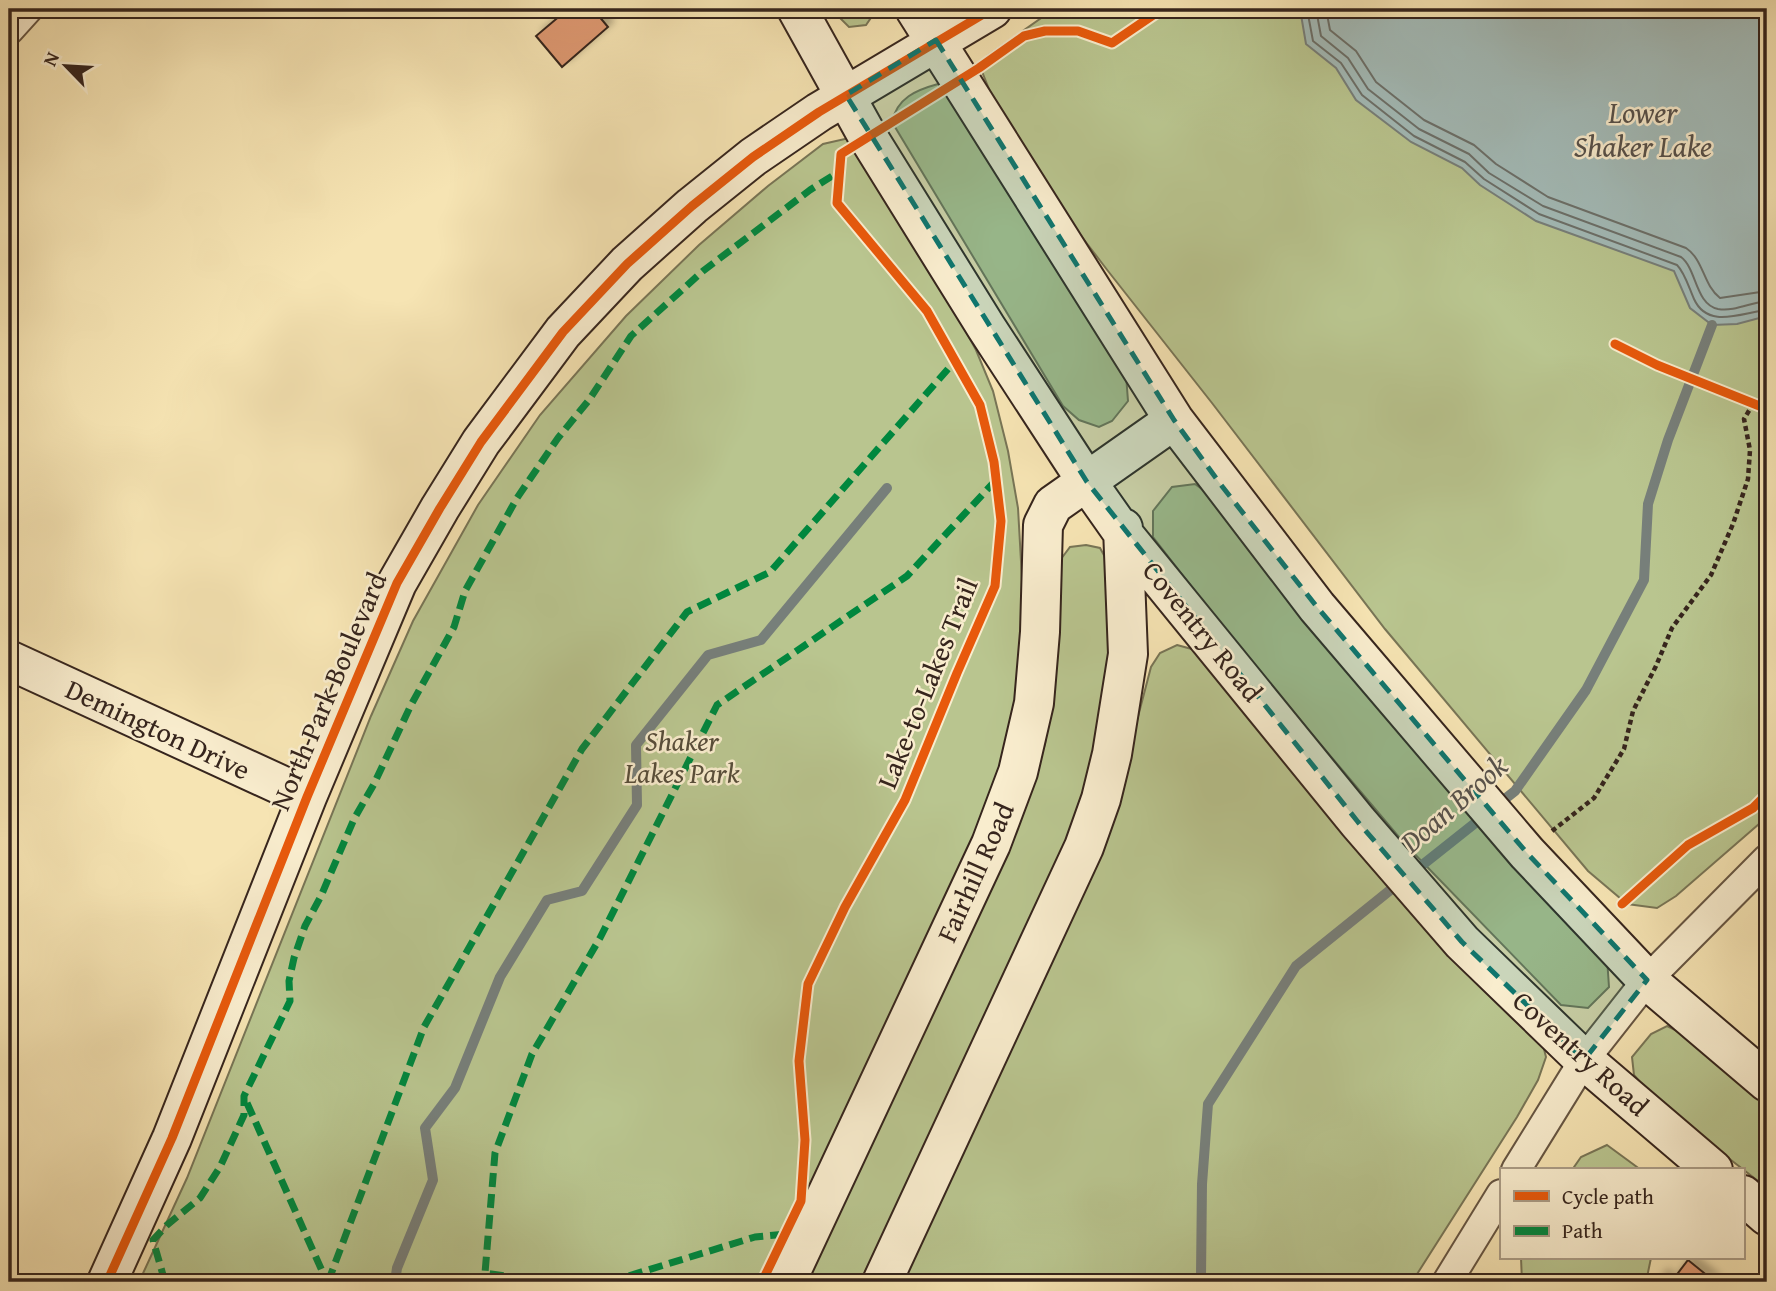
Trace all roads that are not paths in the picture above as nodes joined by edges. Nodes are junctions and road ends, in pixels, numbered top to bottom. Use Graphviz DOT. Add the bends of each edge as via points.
graph roads {
  1 [pos="28,9"];
  2 [pos="797,9"];
  3 [pos="915,9"];
  4 [pos="992,9"];
  5 [pos="9,30"];
  6 [pos="936,40"];
  7 [pos="846,95"];
  8 [pos="1174,420"];
  9 [pos="1099,473"];
  10 [pos="1125,536"];
  11 [pos="9,660"];
  12 [pos="307,797"];
  13 [pos="1767,859"];
  14 [pos="1647,980"];
  15 [pos="1584,1060"];
  16 [pos="1767,1082"];
  17 [pos="1517,1168"];
  18 [pos="1711,1168"];
  19 [pos="1500,1196"];
  20 [pos="1744,1196"];
  21 [pos="1767,1216"];
  22 [pos="107,1282"];
  23 [pos="786,1282"];
  24 [pos="882,1282"];
  25 [pos="1447,1282"];
  1 -- 5 [label="street"];
  2 -- 7 [label="street, Coventry Road"];
  3 -- 6 [label="street"];
  4 -- 6 [label="street, North Park Boulevard"];
  6 -- 7 [label="street, North Park Boulevard"];
  6 -- 8 [label="street"];
  7 -- 9 [label="street, Coventry Road" via="978,315"];
  7 -- 12 [label="street, North Park Boulevard" via="753,157 692,206 627,264 563,332 481,442 397,583"];
  8 -- 9 [label="street, Fairhill Road"];
  8 -- 14 [label="street" via="1317,607 1450,762 1539,842"];
  9 -- 10 [label="street, Coventry Road"];
  9 -- 23 [label="street, Fairhill Road" via="1053,505 1043,526 1034,703 1018,772 991,844"];
  10 -- 15 [label="street, Coventry Road" via="1462,942"];
  10 -- 24 [label="street" via="1128,654 1101,799 1084,847"];
  11 -- 12 [label="street, Demington Drive"];
  12 -- 22 [label="street, North Park Boulevard" via="172,1138"];
  13 -- 14 [label="street"];
  14 -- 15 [label="street"];
  14 -- 16 [label="street"];
  15 -- 17 [label="street"];
  15 -- 18 [label="street, Coventry Road"];
  19 -- 25 [label="street"];
  20 -- 21 [label="street"];
}
